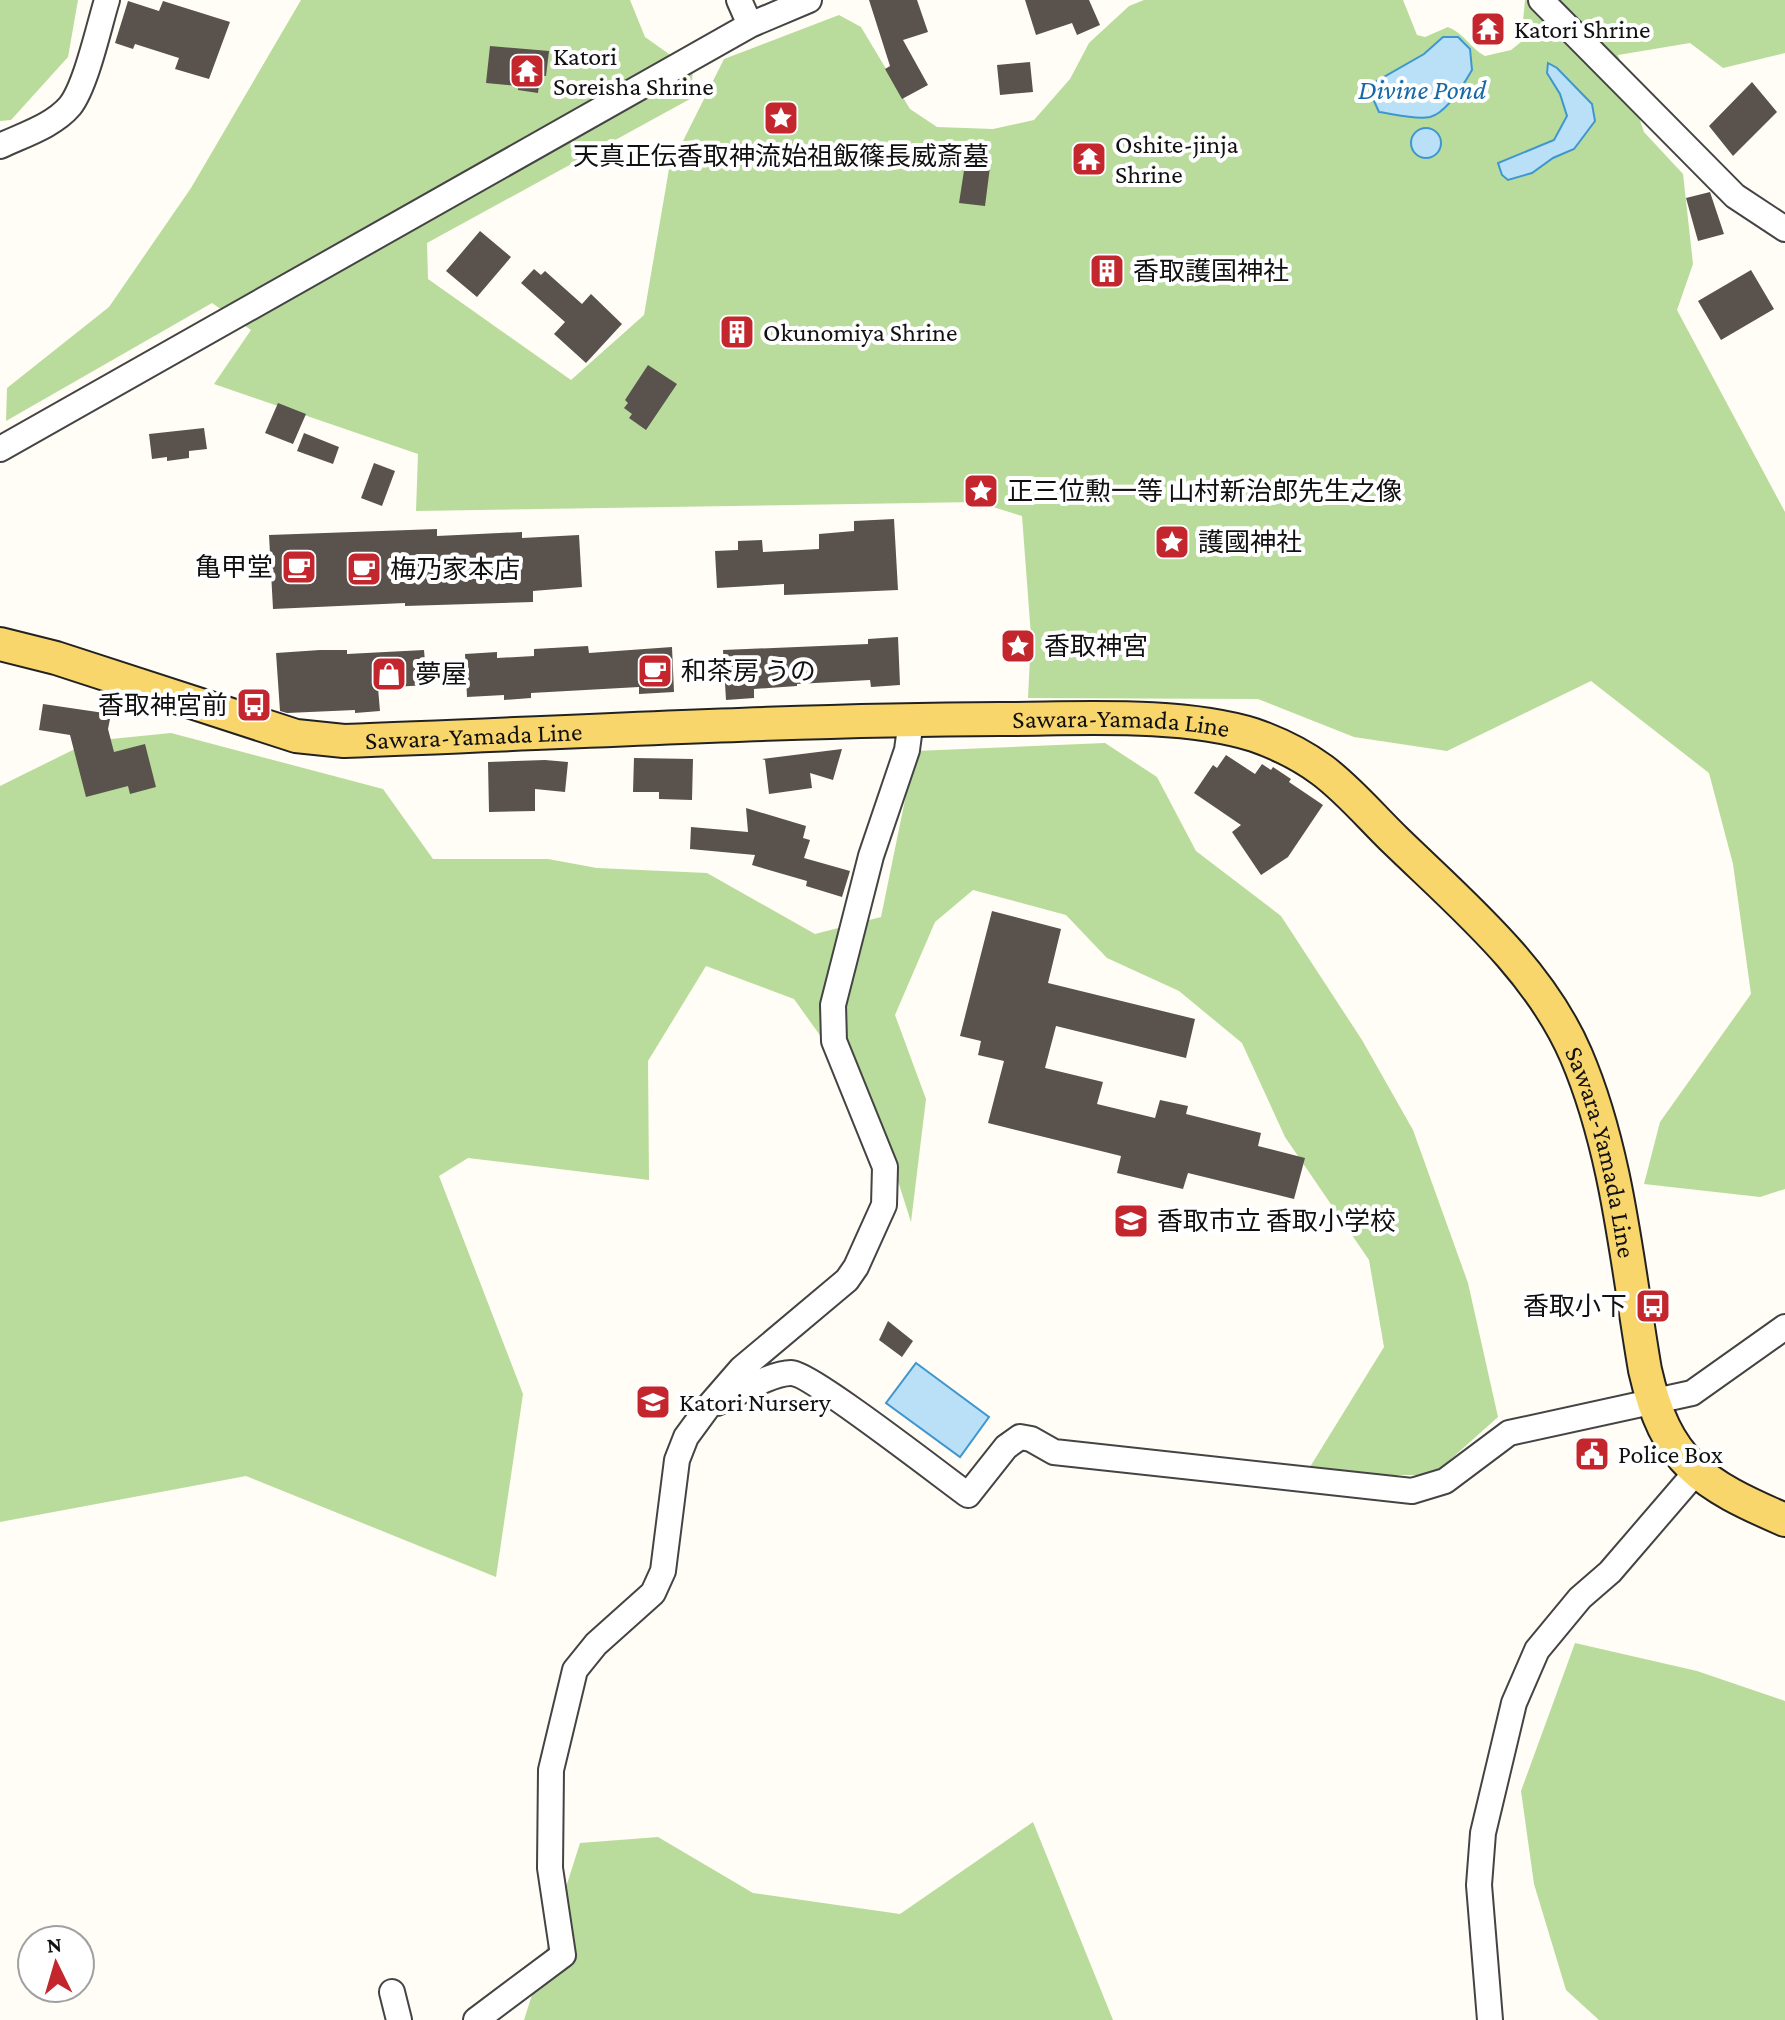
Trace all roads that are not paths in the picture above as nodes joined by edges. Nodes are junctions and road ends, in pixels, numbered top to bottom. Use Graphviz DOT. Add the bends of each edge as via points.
graph roads {
  1 [pos="107,0"];
  2 [pos="739,0"];
  3 [pos="809,0"];
  4 [pos="1541,0"];
  5 [pos="750,25"];
  6 [pos="0,146"];
  7 [pos="1785,229"];
  8 [pos="0,449"];
  9 [pos="0,644"];
  10 [pos="911,720"];
  11 [pos="1785,1327"];
  12 [pos="1652,1403"];
  13 [pos="708,1407"];
  14 [pos="1696,1472"];
  15 [pos="1785,1520"];
  16 [pos="392,1992"];
  17 [pos="399,2020"];
  18 [pos="476,2020"];
  19 [pos="1490,2020"];
  1 -- 6 [label="street" via="70,105 49,123"];
  2 -- 5 [label="street"];
  3 -- 5 [label="street"];
  4 -- 7 [label="street" via="1735,196"];
  5 -- 8 [label="street"];
  9 -- 10 [label="main road, Sawara-Yamada Line" via="296,736 344,741"];
  10 -- 12 [label="main road, Sawara-Yamada Line" via="1196,724 1254,735 1323,770 1513,957 1575,1052 1604,1129"];
  10 -- 13 [label="street" via="907,750 871,856 833,1005 834,1041 885,1167 884,1205 847,1280 741,1369"];
  11 -- 12 [label="street" via="1692,1393"];
  12 -- 13 [label="street" via="1509,1433 1445,1481 1412,1491 1054,1452 1020,1437 968,1495 794,1372"];
  12 -- 14 [label="main road, Sawara-Yamada Line" via="1672,1444"];
  13 -- 18 [label="street" via="677,1460 663,1571 653,1593 575,1670 551,1770 550,1868 563,1955"];
  14 -- 15 [label="main road, Sawara-Yamada Line" via="1729,1496"];
  14 -- 19 [label="street" via="1537,1650 1514,1703 1483,1833 1479,1885"];
  16 -- 17 [label="street"];
}
